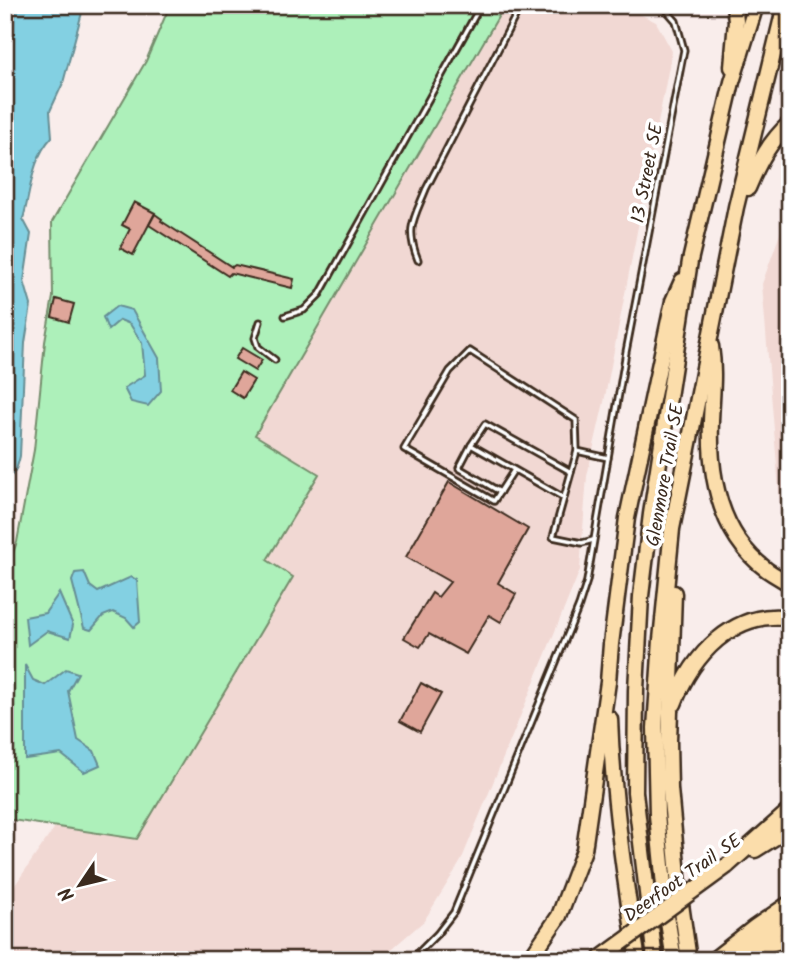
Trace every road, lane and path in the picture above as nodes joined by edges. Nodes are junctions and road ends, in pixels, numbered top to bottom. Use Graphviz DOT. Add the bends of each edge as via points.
graph roads {
  1 [pos="481,5"];
  2 [pos="521,5"];
  3 [pos="662,5"];
  4 [pos="734,5"];
  5 [pos="757,5"];
  6 [pos="786,5"];
  7 [pos="732,82"];
  8 [pos="790,123"];
  9 [pos="736,207"];
  10 [pos="418,260"];
  11 [pos="690,261"];
  12 [pos="285,316"];
  13 [pos="260,323"];
  14 [pos="710,337"];
  15 [pos="275,360"];
  16 [pos="471,445"];
  17 [pos="577,451"];
  18 [pos="608,458"];
  19 [pos="514,470"];
  20 [pos="571,472"];
  21 [pos="500,492"];
  22 [pos="564,498"];
  23 [pos="672,529"];
  24 [pos="593,540"];
  25 [pos="790,584"];
  26 [pos="790,618"];
  27 [pos="608,682"];
  28 [pos="670,715"];
  29 [pos="790,810"];
  30 [pos="790,828"];
  31 [pos="727,866"];
  32 [pos="790,903"];
  33 [pos="790,918"];
  34 [pos="790,938"];
  35 [pos="726,957"];
  36 [pos="411,960"];
  37 [pos="530,960"];
  38 [pos="598,960"];
  39 [pos="638,960"];
  40 [pos="656,960"];
  41 [pos="674,960"];
  42 [pos="689,960"];
  1 -- 12 [label="lane" via="320,294 304,310"];
  2 -- 10 [label="lane" via="414,218 410,239"];
  3 -- 18 [label="lane, 13 Street SE" via="676,21 684,50"];
  4 -- 7 [label="highway"];
  5 -- 7 [label="highway, Glenmore Trail SE"];
  6 -- 9 [label="highway, Glenmore Trail SE"];
  7 -- 11 [label="highway, Glenmore Trail SE"];
  8 -- 9 [label="highway" via="765,150"];
  9 -- 14 [label="highway, Glenmore Trail SE"];
  11 -- 27 [label="highway" via="673,300 627,518"];
  11 -- 40 [label="highway, Glenmore Trail SE" via="651,514 636,690 635,792"];
  13 -- 15 [label="lane" via="255,338 258,346"];
  14 -- 23 [label="highway, Glenmore Trail SE"];
  14 -- 25 [label="highway" via="715,370 712,458 723,513 741,544 768,571"];
  16 -- 19 [label="lane"];
  16 -- 20 [label="lane" via="485,424"];
  16 -- 21 [label="lane" via="459,468"];
  17 -- 18 [label="lane"];
  17 -- 20 [label="lane"];
  17 -- 21 [label="lane" via="576,420 470,351 450,371 404,449 494,501"];
  18 -- 24 [label="lane, 13 Street SE"];
  19 -- 21 [label="lane"];
  19 -- 22 [label="lane"];
  20 -- 22 [label="lane"];
  22 -- 24 [label="lane" via="553,537 582,543"];
  23 -- 28 [label="highway" via="677,552"];
  23 -- 41 [label="highway, Glenmore Trail SE" via="655,728 657,815"];
  24 -- 36 [label="lane, 13 Street SE" via="579,606 454,912"];
  26 -- 28 [label="highway" via="754,620 717,639 694,664"];
  27 -- 37 [label="highway" via="584,850 559,916"];
  27 -- 39 [label="highway" via="612,782"];
  28 -- 42 [label="highway" via="670,789"];
  29 -- 31 [label="highway"];
  30 -- 31 [label="highway, Deerfoot Trail SE"];
  31 -- 38 [label="highway, Deerfoot Trail SE, bridge"];
  32 -- 35 [label="highway" via="755,926"];
  33 -- 35 [label="highway"];
  34 -- 35 [label="highway"];
}
